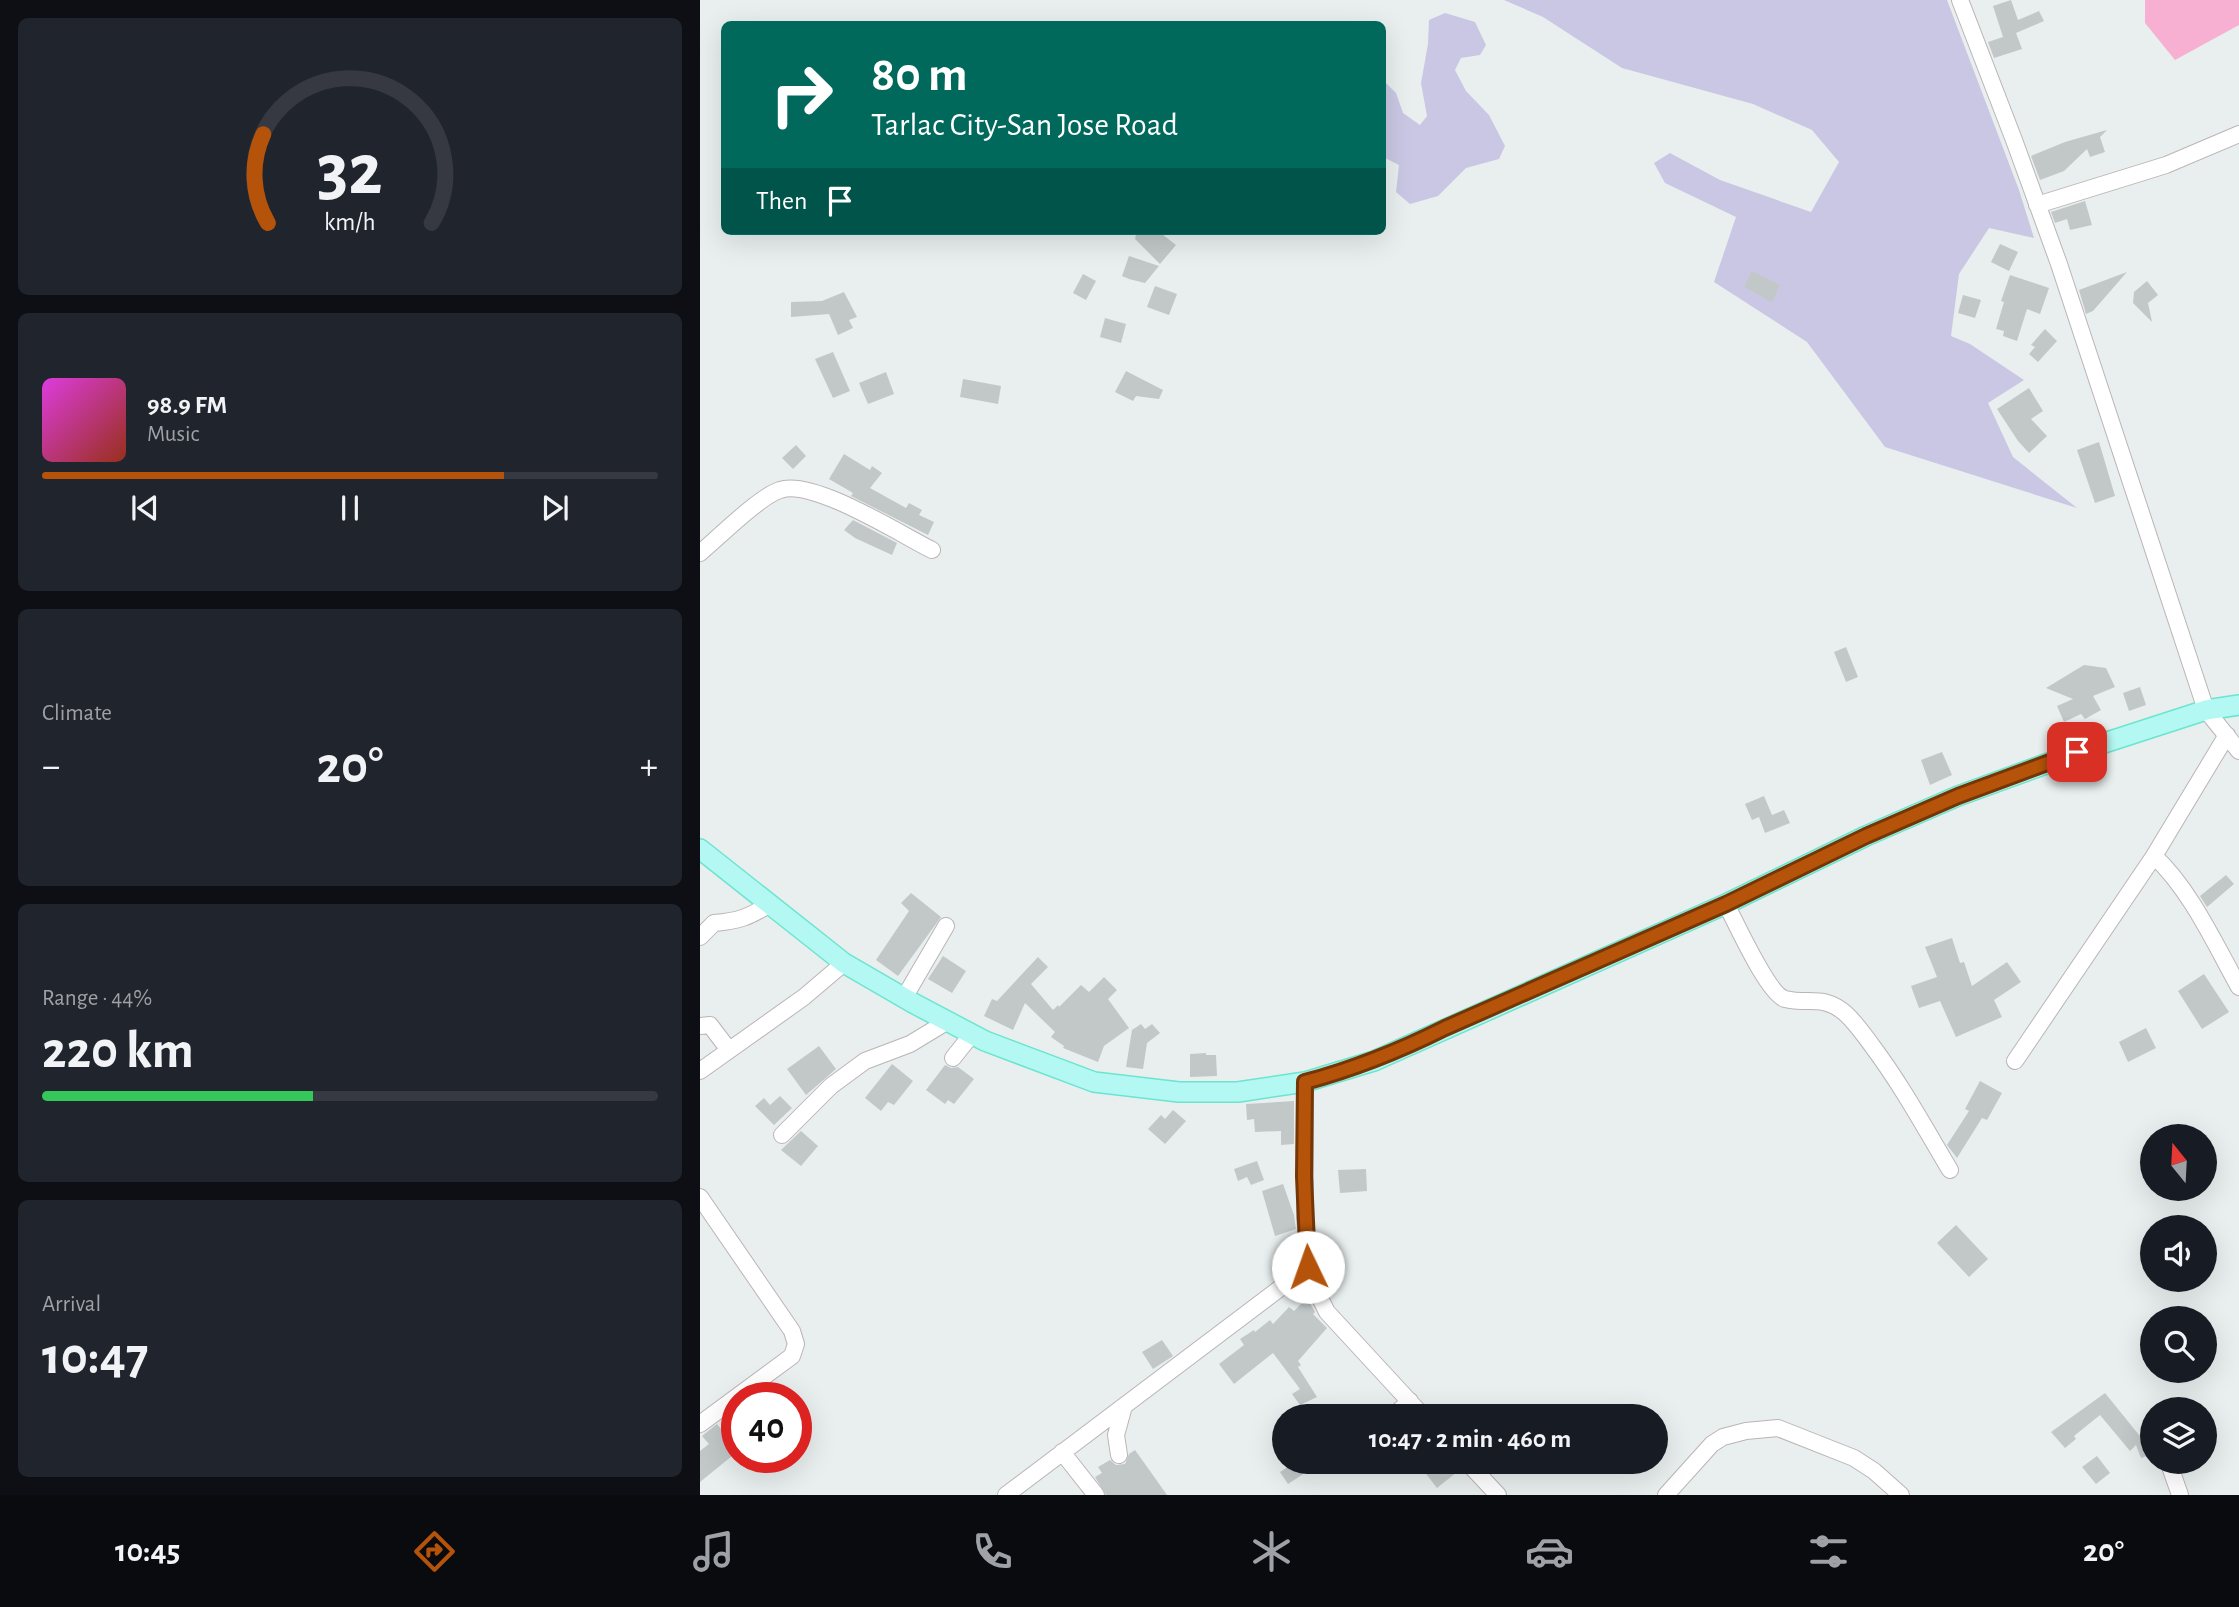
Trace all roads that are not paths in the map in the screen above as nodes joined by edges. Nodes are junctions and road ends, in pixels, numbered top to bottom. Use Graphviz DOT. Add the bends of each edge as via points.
graph roads {
  1 [pos="1961,0"];
  2 [pos="2239,134"];
  3 [pos="2037,205"];
  4 [pos="932,550"];
  5 [pos="700,553"];
  6 [pos="2239,705"];
  7 [pos="2206,710"];
  8 [pos="2227,735"];
  9 [pos="2239,751"];
  10 [pos="700,849"];
  11 [pos="2154,856"];
  12 [pos="770,904"];
  13 [pos="1726,904"];
  14 [pos="946,926"];
  15 [pos="700,937"];
  16 [pos="844,963"];
  17 [pos="2233,967"];
  18 [pos="2239,986"];
  19 [pos="904,998"];
  20 [pos="948,1021"];
  21 [pos="700,1026"];
  22 [pos="972,1034"];
  23 [pos="729,1050"];
  24 [pos="953,1058"];
  25 [pos="2015,1061"];
  26 [pos="700,1071"];
  27 [pos="1305,1082"];
  28 [pos="782,1135"];
  29 [pos="1950,1170"];
  30 [pos="700,1196"];
  31 [pos="1308,1267"];
  32 [pos="1410,1401"];
  33 [pos="1407,1404"];
  34 [pos="1413,1404"];
  35 [pos="1125,1405"];
  36 [pos="700,1424"];
  37 [pos="1062,1452"];
  38 [pos="1119,1455"];
  39 [pos="1478,1474"];
  40 [pos="2173,1474"];
  41 [pos="1006,1495"];
  42 [pos="1096,1495"];
  43 [pos="1498,1495"];
  44 [pos="1666,1495"];
  45 [pos="1901,1495"];
  46 [pos="2180,1495"];
  1 -- 3 [label="street"];
  2 -- 3 [label="street" via="2166,165"];
  3 -- 7 [label="street"];
  4 -- 5 [label="street" via="832,498 800,488 779,490"];
  6 -- 7 [label="main road"];
  7 -- 8 [label="street"];
  7 -- 13 [label="main road" via="1958,796"];
  8 -- 9 [label="street"];
  8 -- 11 [label="street"];
  10 -- 12 [label="main road"];
  11 -- 17 [label="street"];
  11 -- 25 [label="street"];
  12 -- 15 [label="street" via="738,921 714,923"];
  12 -- 16 [label="main road"];
  13 -- 27 [label="main road" via="1408,1047"];
  13 -- 29 [label="street" via="1779,996 1831,1003 1854,1022"];
  14 -- 19 [label="street"];
  16 -- 19 [label="main road"];
  16 -- 23 [label="street"];
  17 -- 18 [label="street"];
  19 -- 20 [label="main road"];
  20 -- 22 [label="main road"];
  20 -- 28 [label="street" via="910,1044 865,1061 831,1086"];
  21 -- 23 [label="street" via="710,1025"];
  22 -- 24 [label="street"];
  22 -- 27 [label="main road" via="1051,1068 1132,1088 1208,1094"];
  23 -- 26 [label="street"];
  27 -- 31 [label="street"];
  30 -- 36 [label="street" via="792,1331 796,1344 792,1356"];
  31 -- 32 [label="street" via="1327,1312"];
  31 -- 35 [label="street"];
  32 -- 33 [label="street"];
  32 -- 34 [label="street"];
  35 -- 37 [label="street"];
  35 -- 38 [label="street" via="1116,1435"];
  37 -- 41 [label="street"];
  37 -- 42 [label="street"];
  39 -- 43 [label="street"];
  40 -- 46 [label="street"];
  44 -- 45 [label="street" via="1723,1437 1778,1428 1854,1458"];
}
